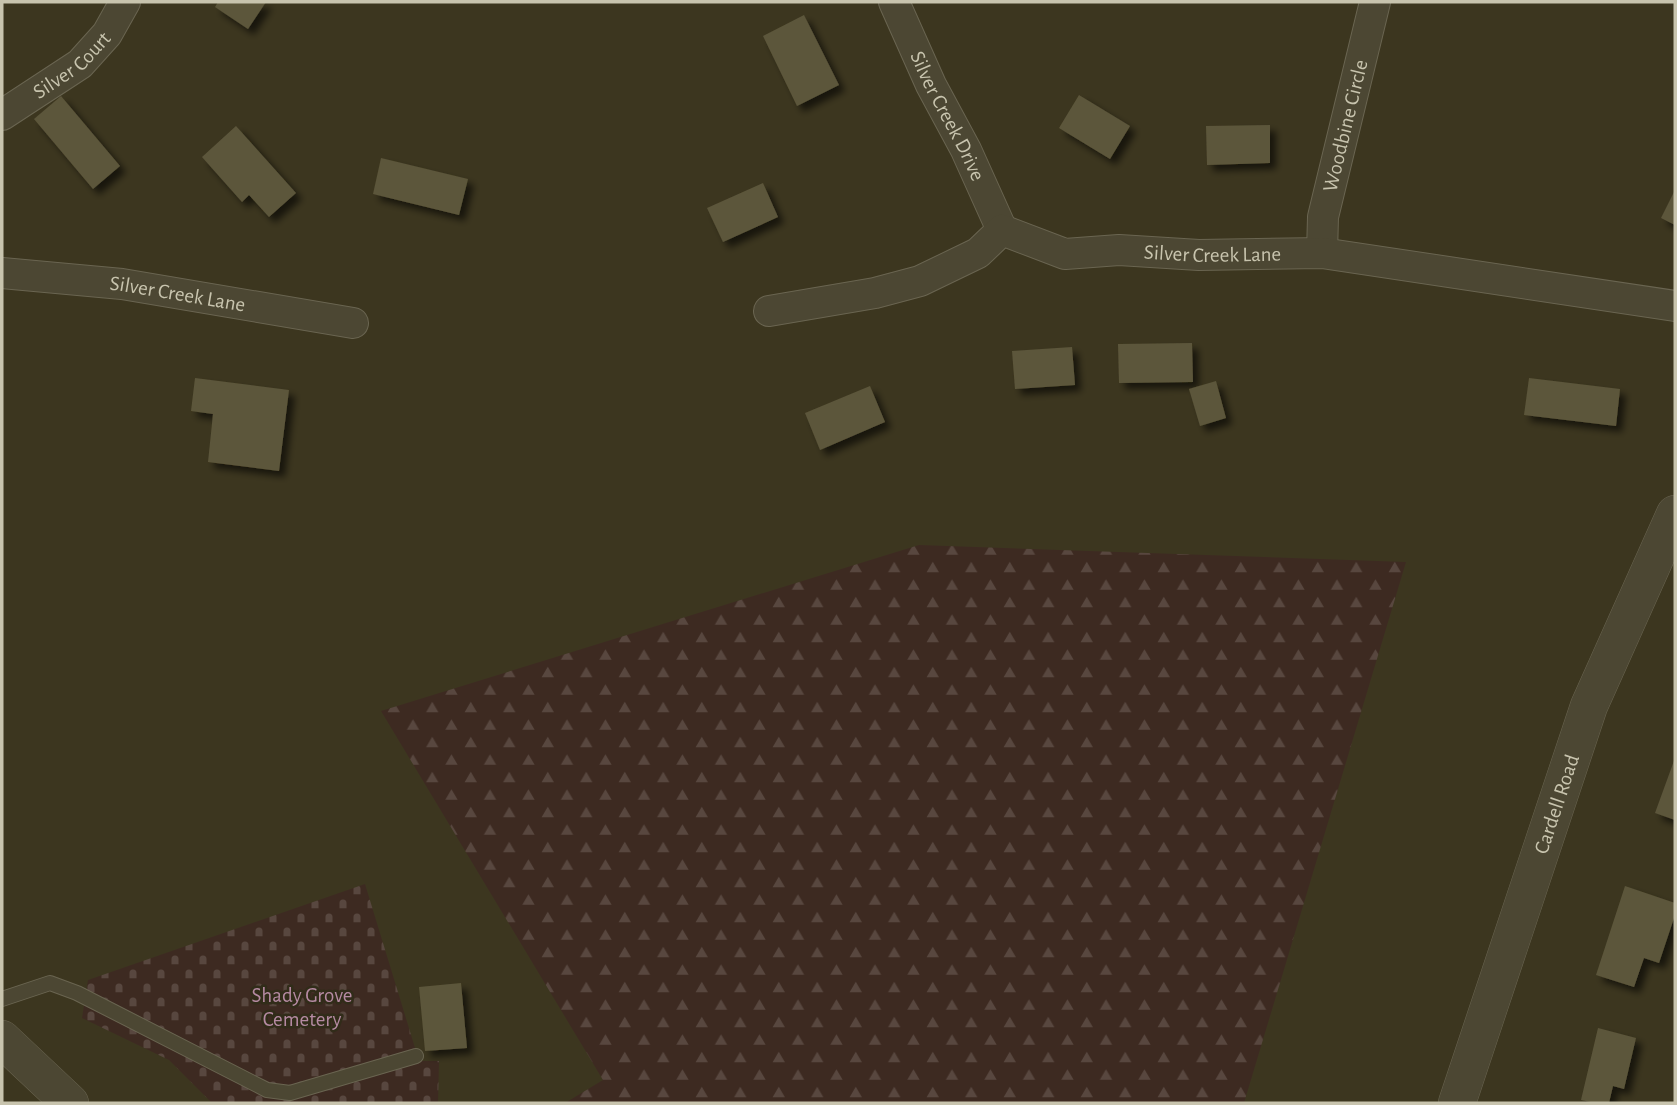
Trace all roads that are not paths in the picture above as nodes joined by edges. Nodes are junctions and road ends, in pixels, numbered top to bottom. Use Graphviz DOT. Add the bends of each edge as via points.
graph roads {
  1 [pos="125,2"];
  2 [pos="894,2"];
  3 [pos="1375,2"];
  4 [pos="2,114"];
  5 [pos="1002,230"];
  6 [pos="1322,253"];
  7 [pos="2,273"];
  8 [pos="1675,306"];
  9 [pos="769,311"];
  10 [pos="353,323"];
  11 [pos="1675,514"];
  12 [pos="2,999"];
  13 [pos="2,1039"];
  14 [pos="416,1056"];
  15 [pos="69,1103"];
  16 [pos="1457,1103"];
  1 -- 4 [label="street, Silver Court" via="107,34 80,64"];
  2 -- 5 [label="street, Silver Creek Drive"];
  3 -- 6 [label="street, Woodbine Circle" via="1323,217"];
  5 -- 6 [label="street, Silver Creek Lane" via="1065,254 1119,250 1199,255"];
  5 -- 9 [label="street" via="978,253 920,281"];
  6 -- 8 [label="street, Silver Creek Lane"];
  7 -- 10 [label="street, Silver Creek Lane" via="122,284"];
  11 -- 16 [label="street, Cardell Road" via="1589,706"];
  12 -- 14 [label="lane" via="50,983 267,1090 290,1093"];
  13 -- 15 [label="street"];
}
